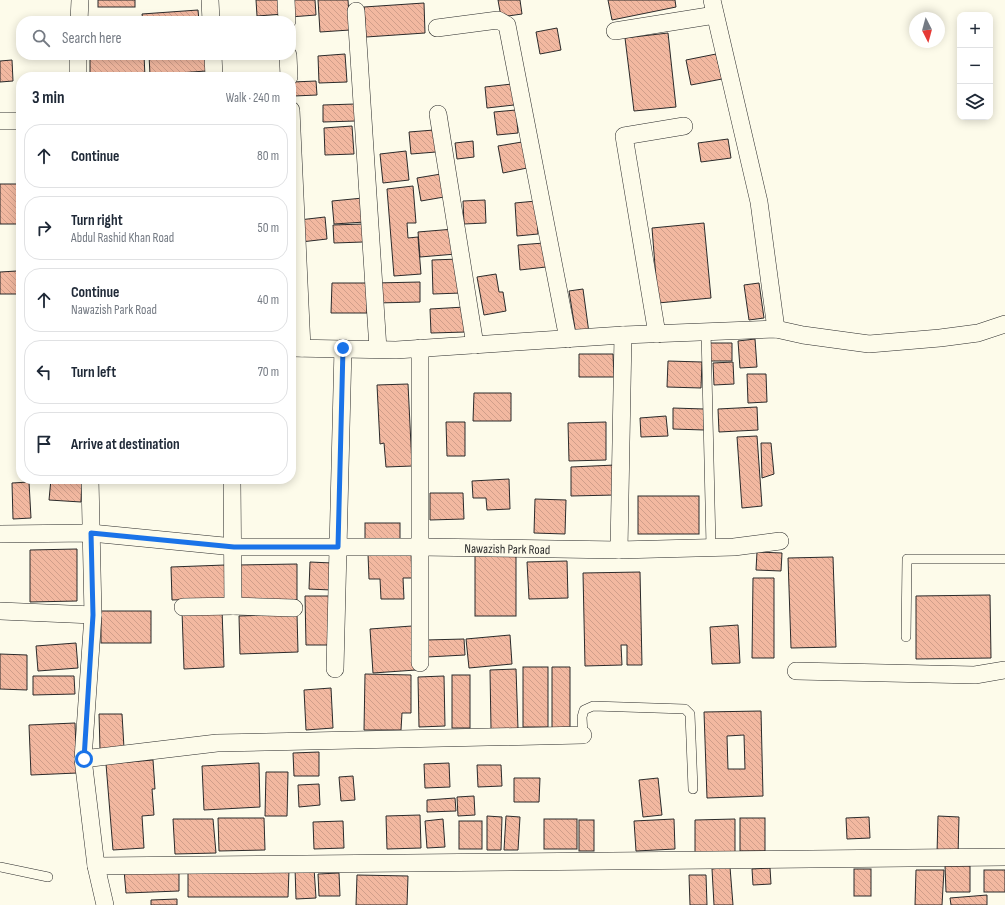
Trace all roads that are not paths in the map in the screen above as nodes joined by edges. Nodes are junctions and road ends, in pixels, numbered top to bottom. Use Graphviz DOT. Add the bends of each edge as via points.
graph roads {
  1 [pos="80,0"];
  2 [pos="210,0"];
  3 [pos="286,0"];
  4 [pos="713,7"];
  5 [pos="356,11"];
  6 [pos="79,16"];
  7 [pos="211,16"];
  8 [pos="287,16"];
  9 [pos="437,28"];
  10 [pos="615,30"];
  11 [pos="78,60"];
  12 [pos="213,60"];
  13 [pos="288,60"];
  14 [pos="78,72"];
  15 [pos="214,72"];
  16 [pos="289,72"];
  17 [pos="438,114"];
  18 [pos="16,121"];
  19 [pos="0,122"];
  20 [pos="684,126"];
  21 [pos="296,308"];
  22 [pos="1005,324"];
  23 [pos="776,328"];
  24 [pos="706,332"];
  25 [pos="657,334"];
  26 [pos="623,335"];
  27 [pos="568,339"];
  28 [pos="475,345"];
  29 [pos="297,348"];
  30 [pos="343,348"];
  31 [pos="420,348"];
  32 [pos="378,349"];
  33 [pos="90,484"];
  34 [pos="232,484"];
  35 [pos="91,533"];
  36 [pos="0,534"];
  37 [pos="780,541"];
  38 [pos="420,546"];
  39 [pos="711,546"];
  40 [pos="234,547"];
  41 [pos="338,547"];
  42 [pos="619,550"];
  43 [pos="1005,559"];
  44 [pos="233,606"];
  45 [pos="183,607"];
  46 [pos="294,608"];
  47 [pos="0,611"];
  48 [pos="93,615"];
  49 [pos="906,637"];
  50 [pos="420,663"];
  51 [pos="335,669"];
  52 [pos="1005,670"];
  53 [pos="796,671"];
  54 [pos="583,735"];
  55 [pos="84,759"];
  56 [pos="693,789"];
  57 [pos="1005,857"];
  58 [pos="96,866"];
  59 [pos="0,867"];
  60 [pos="48,877"];
  61 [pos="105,905"];
  1 -- 6 [label="street"];
  2 -- 7 [label="street"];
  3 -- 8 [label="street"];
  4 -- 10 [label="street"];
  4 -- 23 [label="street" via="759,202"];
  5 -- 32 [label="street"];
  9 -- 27 [label="street" via="498,20 507,25"];
  11 -- 14 [label="street"];
  12 -- 15 [label="street"];
  13 -- 16 [label="street"];
  17 -- 28 [label="street"];
  18 -- 19 [label="street"];
  20 -- 25 [label="street" via="624,136"];
  21 -- 29 [label="street"];
  22 -- 23 [label="street" via="978,333 869,344 803,335"];
  23 -- 24 [label="street"];
  24 -- 25 [label="street"];
  24 -- 39 [label="lane"];
  25 -- 26 [label="street"];
  26 -- 27 [label="street"];
  26 -- 42 [label="street"];
  27 -- 28 [label="street"];
  28 -- 31 [label="street"];
  29 -- 30 [label="street"];
  30 -- 32 [label="street"];
  30 -- 41 [label="street"];
  31 -- 32 [label="street"];
  31 -- 38 [label="street"];
  33 -- 35 [label="street"];
  34 -- 40 [label="street"];
  35 -- 36 [label="street, Nawazish Park Road"];
  35 -- 40 [label="street, Nawazish Park Road"];
  35 -- 48 [label="street"];
  37 -- 39 [label="street, Nawazish Park Road"];
  38 -- 41 [label="street, Nawazish Park Road"];
  38 -- 42 [label="street, Nawazish Park Road"];
  38 -- 50 [label="street"];
  39 -- 42 [label="street, Nawazish Park Road"];
  40 -- 41 [label="street, Nawazish Park Road"];
  40 -- 44 [label="street"];
  41 -- 51 [label="street"];
  43 -- 49 [label="lane" via="906,559"];
  44 -- 45 [label="street"];
  44 -- 46 [label="street"];
  47 -- 48 [label="street"];
  48 -- 55 [label="street"];
  52 -- 53 [label="street" via="976,675"];
  54 -- 55 [label="street" via="217,743"];
  54 -- 56 [label="lane" via="584,710 593,706 685,709 690,714"];
  55 -- 58 [label="street"];
  57 -- 58 [label="street"];
  58 -- 61 [label="street"];
  59 -- 60 [label="lane"];
}
